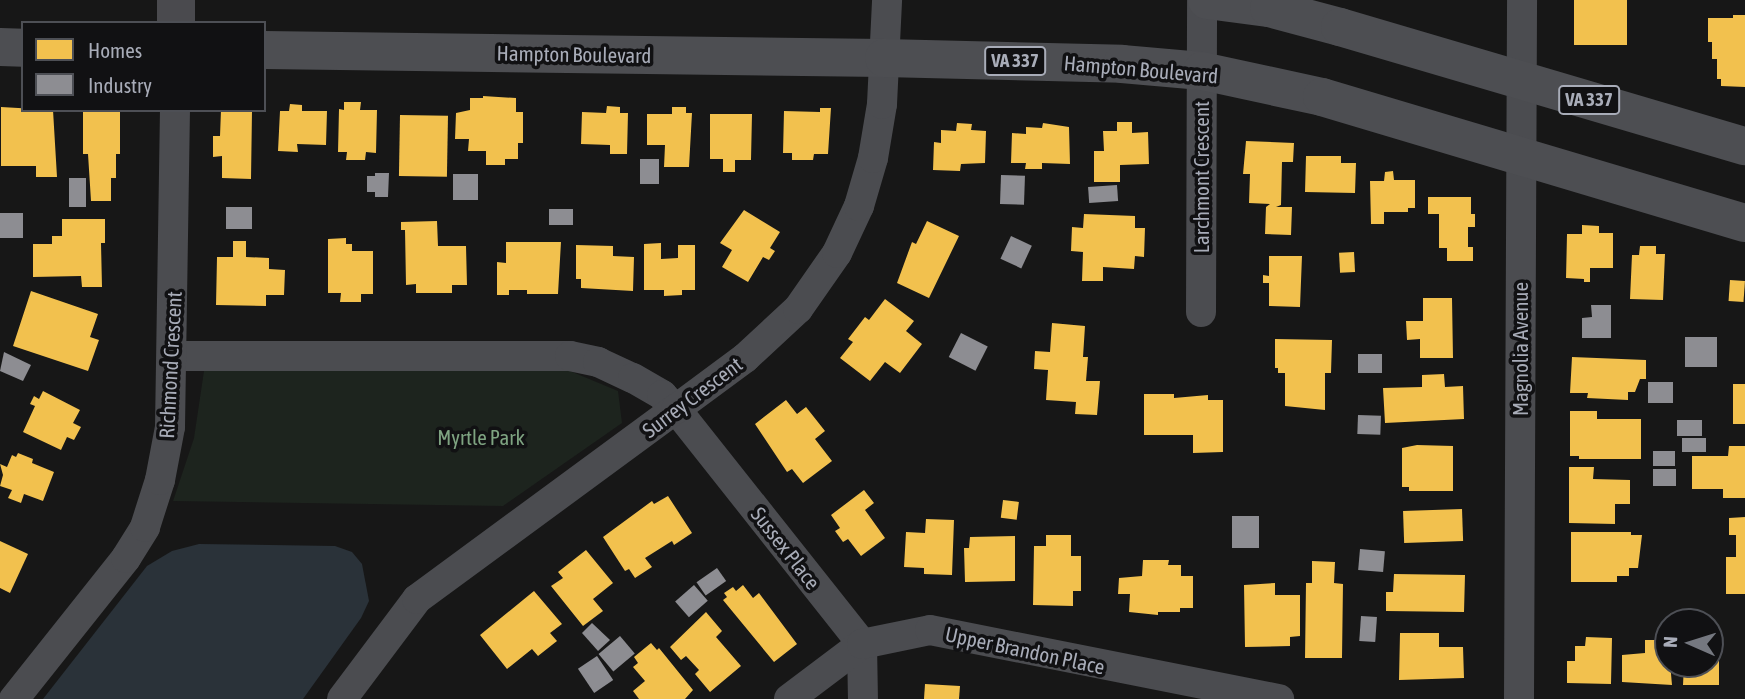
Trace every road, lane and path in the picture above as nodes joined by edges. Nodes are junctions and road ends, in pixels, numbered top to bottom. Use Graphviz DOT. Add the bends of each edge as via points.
graph roads {
  1 [pos="176,0"];
  2 [pos="887,0"];
  3 [pos="1205,0"];
  4 [pos="1522,0"];
  5 [pos="176,21"];
  6 [pos="0,47"];
  7 [pos="21,48"];
  8 [pos="266,50"];
  9 [pos="884,58"];
  10 [pos="1202,71"];
  11 [pos="1521,81"];
  12 [pos="175,112"];
  13 [pos="1745,146"];
  14 [pos="1521,156"];
  15 [pos="1745,223"];
  16 [pos="1201,312"];
  17 [pos="173,356"];
  18 [pos="676,410"];
  19 [pos="862,644"];
  20 [pos="1189,691"];
  21 [pos="15,699"];
  22 [pos="342,699"];
  23 [pos="789,699"];
  24 [pos="863,699"];
  25 [pos="1279,699"];
  26 [pos="1519,699"];
  1 -- 5 [label="main road"];
  2 -- 9 [label="street, Surrey Crescent"];
  3 -- 10 [label="street, Larchmont Crescent"];
  3 -- 11 [label="main road, VA 337" via="1269,8"];
  4 -- 11 [label="street, Magnolia Avenue"];
  6 -- 7 [label="main road"];
  8 -- 9 [label="main road, Hampton Boulevard / VA 337"];
  9 -- 10 [label="main road, Hampton Boulevard / VA 337" via="1122,64"];
  9 -- 18 [label="street, Surrey Crescent" via="883,104 873,158 859,206 837,253 799,309 745,358"];
  10 -- 14 [label="main road, Hampton Boulevard / VA 337" via="1322,97"];
  10 -- 16 [label="street, Larchmont Crescent"];
  11 -- 13 [label="main road, VA 337"];
  11 -- 14 [label="street, Magnolia Avenue"];
  12 -- 17 [label="street, Richmond Crescent"];
  14 -- 15 [label="main road, Hampton Boulevard / VA 337"];
  14 -- 26 [label="street, Magnolia Avenue"];
  17 -- 18 [label="street" via="570,356 598,362 633,378 662,395"];
  17 -- 21 [label="street, Richmond Crescent" via="170,427 145,527 126,558"];
  18 -- 19 [label="street, Sussex Place"];
  18 -- 22 [label="street, Surrey Crescent" via="417,599"];
  19 -- 20 [label="street, Upper Brandon Place" via="930,630"];
  19 -- 23 [label="street, Upper Brandon Place"];
  19 -- 24 [label="street"];
  20 -- 25 [label="street, Upper Brandon Place"];
}
